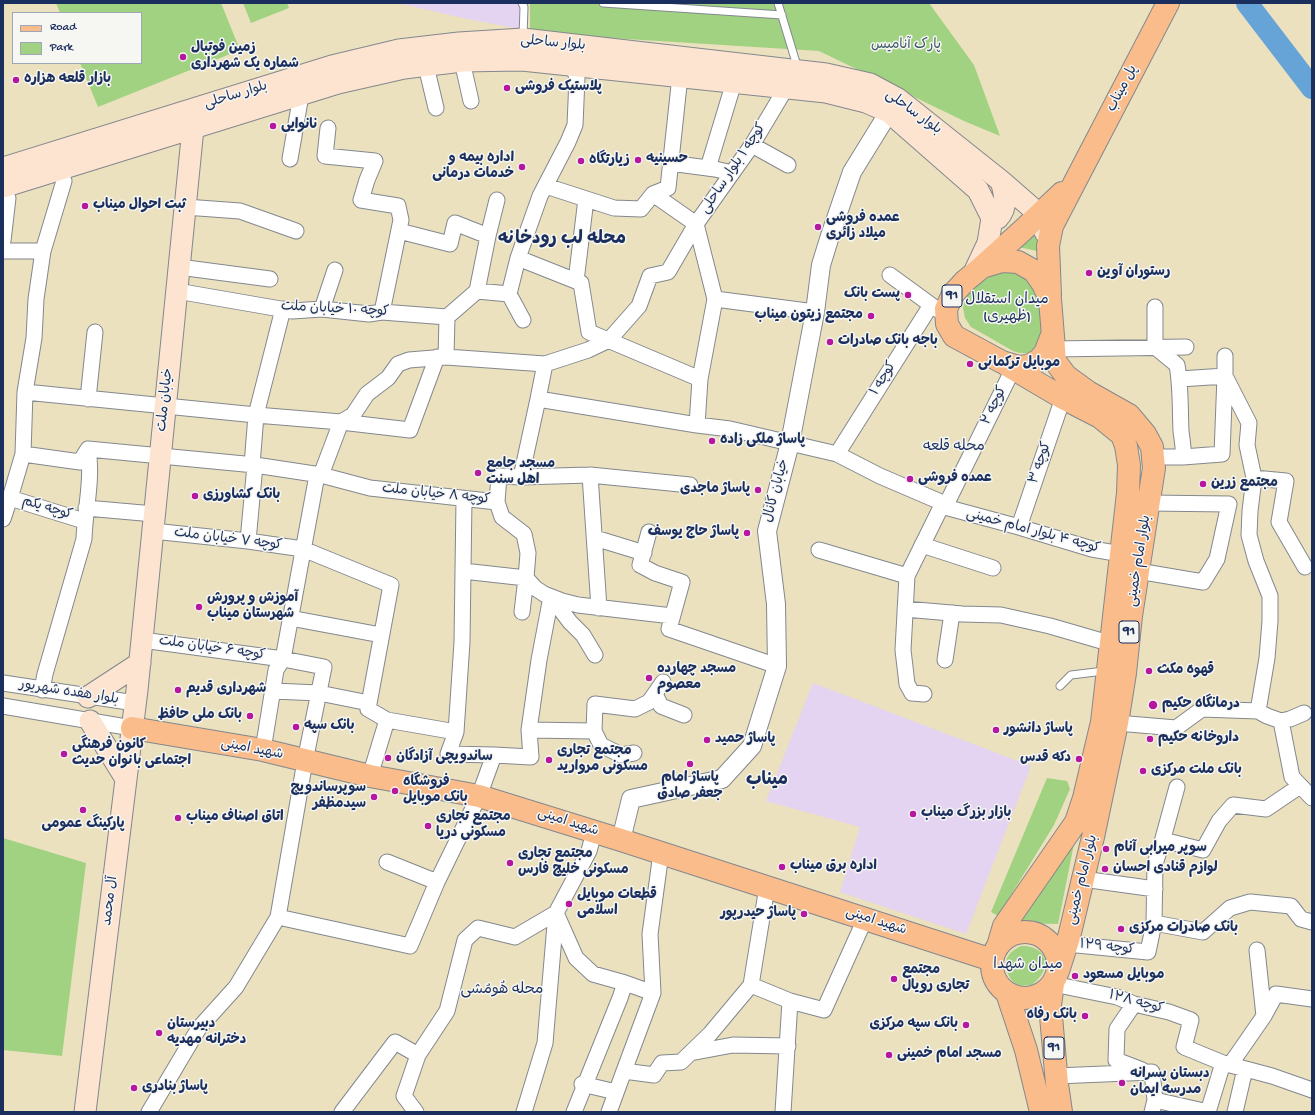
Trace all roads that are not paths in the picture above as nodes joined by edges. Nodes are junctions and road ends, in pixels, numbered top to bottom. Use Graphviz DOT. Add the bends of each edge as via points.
graph roads {
  1 [pos="522,3"];
  2 [pos="603,3"];
  3 [pos="778,3"];
  4 [pos="1168,3"];
  5 [pos="782,15"];
  6 [pos="524,39"];
  7 [pos="462,61"];
  8 [pos="573,65"];
  9 [pos="426,66"];
  10 [pos="799,71"];
  11 [pos="680,76"];
  12 [pos="734,82"];
  13 [pos="786,88"];
  14 [pos="302,95"];
  15 [pos="471,101"];
  16 [pos="436,108"];
  17 [pos="889,112"];
  18 [pos="190,120"];
  19 [pos="328,128"];
  20 [pos="752,145"];
  21 [pos="290,159"];
  22 [pos="670,163"];
  23 [pos="788,165"];
  24 [pos="3,168"];
  25 [pos="708,168"];
  26 [pos="732,173"];
  27 [pos="1078,176"];
  28 [pos="64,181"];
  29 [pos="1001,181"];
  30 [pos="546,186"];
  31 [pos="6,192"];
  32 [pos="653,194"];
  33 [pos="586,199"];
  34 [pos="497,200"];
  35 [pos="185,206"];
  36 [pos="1040,215"];
  37 [pos="992,218"];
  38 [pos="696,224"];
  39 [pos="296,231"];
  40 [pos="399,231"];
  41 [pos="488,236"];
  42 [pos="3,241"];
  43 [pos="1048,246"];
  44 [pos="3,251"];
  45 [pos="43,251"];
  46 [pos="518,258"];
  47 [pos="179,267"];
  48 [pos="335,270"];
  49 [pos="978,271"];
  50 [pos="890,275"];
  51 [pos="270,279"];
  52 [pos="576,281"];
  53 [pos="177,291"];
  54 [pos="477,291"];
  55 [pos="509,294"];
  56 [pos="715,299"];
  57 [pos="1050,299"];
  58 [pos="1156,307"];
  59 [pos="283,309"];
  60 [pos="322,309"];
  61 [pos="938,311"];
  62 [pos="382,312"];
  63 [pos="815,312"];
  64 [pos="447,317"];
  65 [pos="523,320"];
  66 [pos="95,332"];
  67 [pos="609,340"];
  68 [pos="1053,342"];
  69 [pos="1155,347"];
  70 [pos="1186,347"];
  71 [pos="1225,356"];
  72 [pos="442,357"];
  73 [pos="545,364"];
  74 [pos="1008,366"];
  75 [pos="1225,376"];
  76 [pos="700,379"];
  77 [pos="1180,379"];
  78 [pos="25,392"];
  79 [pos="1063,398"];
  80 [pos="88,399"];
  81 [pos="538,399"];
  82 [pos="165,407"];
  83 [pos="256,415"];
  84 [pos="341,422"];
  85 [pos="697,425"];
  86 [pos="790,443"];
  87 [pos="88,449"];
  88 [pos="22,454"];
  89 [pos="837,454"];
  90 [pos="160,456"];
  91 [pos="1153,457"];
  92 [pos="1183,457"];
  93 [pos="253,465"];
  94 [pos="319,475"];
  95 [pos="590,475"];
  96 [pos="521,477"];
  97 [pos="1254,478"];
  98 [pos="690,485"];
  99 [pos="10,498"];
  100 [pos="464,499"];
  101 [pos="497,502"];
  102 [pos="1149,503"];
  103 [pos="944,505"];
  104 [pos="85,514"];
  105 [pos="3,519"];
  106 [pos="154,522"];
  107 [pos="1019,527"];
  108 [pos="649,532"];
  109 [pos="595,538"];
  110 [pos="248,541"];
  111 [pos="922,546"];
  112 [pos="303,549"];
  113 [pos="819,550"];
  114 [pos="644,553"];
  115 [pos="1121,554"];
  116 [pos="1305,567"];
  117 [pos="993,568"];
  118 [pos="463,571"];
  119 [pos="1138,572"];
  120 [pos="907,576"];
  121 [pos="526,578"];
  122 [pos="551,597"];
  123 [pos="599,608"];
  124 [pos="905,609"];
  125 [pos="522,612"];
  126 [pos="952,613"];
  127 [pos="672,616"];
  128 [pos="290,618"];
  129 [pos="381,635"];
  130 [pos="142,640"];
  131 [pos="1112,644"];
  132 [pos="595,655"];
  133 [pos="283,659"];
  134 [pos="945,660"];
  135 [pos="140,663"];
  136 [pos="777,666"];
  137 [pos="1109,670"];
  138 [pos="3,683"];
  139 [pos="1060,686"];
  140 [pos="42,690"];
  141 [pos="273,691"];
  142 [pos="318,693"];
  143 [pos="924,694"];
  144 [pos="88,697"];
  145 [pos="136,697"];
  146 [pos="369,703"];
  147 [pos="3,706"];
  148 [pos="1258,711"];
  149 [pos="1304,713"];
  150 [pos="684,715"];
  151 [pos="387,720"];
  152 [pos="90,721"];
  153 [pos="1281,721"];
  154 [pos="1117,723"];
  155 [pos="132,728"];
  156 [pos="529,730"];
  157 [pos="594,731"];
  158 [pos="456,732"];
  159 [pos="263,750"];
  160 [pos="634,754"];
  161 [pos="494,755"];
  162 [pos="305,760"];
  163 [pos="370,776"];
  164 [pos="126,779"];
  165 [pos="1300,786"];
  166 [pos="1177,787"];
  167 [pos="478,796"];
  168 [pos="1312,798"];
  169 [pos="594,832"];
  170 [pos="621,840"];
  171 [pos="1162,842"];
  172 [pos="661,853"];
  173 [pos="387,862"];
  174 [pos="1083,879"];
  175 [pos="437,882"];
  176 [pos="767,887"];
  177 [pos="1155,889"];
  178 [pos="556,913"];
  179 [pos="278,917"];
  180 [pos="865,919"];
  181 [pos="1312,922"];
  182 [pos="1154,923"];
  183 [pos="1067,944"];
  184 [pos="1257,950"];
  185 [pos="995,953"];
  186 [pos="1055,978"];
  187 [pos="625,983"];
  188 [pos="751,985"];
  189 [pos="653,993"];
  190 [pos="1007,993"];
  191 [pos="1312,999"];
  192 [pos="790,1001"];
  193 [pos="1134,1004"];
  194 [pos="1264,1016"];
  195 [pos="788,1046"];
  196 [pos="690,1053"];
  197 [pos="418,1055"];
  198 [pos="1226,1064"];
  199 [pos="1244,1069"];
  200 [pos="624,1071"];
  201 [pos="1150,1072"];
  202 [pos="1056,1076"];
  203 [pos="584,1084"];
  204 [pos="1312,1090"];
  205 [pos="616,1092"];
  206 [pos="1154,1106"];
  207 [pos="86,1112"];
  208 [pos="149,1112"];
  209 [pos="342,1112"];
  210 [pos="416,1112"];
  211 [pos="524,1112"];
  212 [pos="574,1112"];
  213 [pos="609,1112"];
  214 [pos="783,1112"];
  215 [pos="1042,1112"];
  216 [pos="1061,1112"];
  217 [pos="1235,1112"];
  1 -- 6 [label="lane"];
  2 -- 5 [label="lane"];
  3 -- 5 [label="lane"];
  4 -- 27 [label="main road, پل میناب / 91"];
  5 -- 10 [label="lane"];
  6 -- 10 [label="main road, بلوار ساحلی"];
  6 -- 18 [label="main road, بلوار ساحلی" via="400,50 332,66"];
  7 -- 8 [label="main road, بلوار ساحلی" via="522,60"];
  7 -- 9 [label="main road, بلوار ساحلی"];
  7 -- 15 [label="street"];
  8 -- 11 [label="main road, بلوار ساحلی"];
  8 -- 30 [label="street" via="577,78 575,125"];
  9 -- 14 [label="main road, بلوار ساحلی" via="404,68"];
  9 -- 16 [label="street"];
  10 -- 29 [label="main road, بلوار ساحلی" via="870,84 898,99"];
  11 -- 12 [label="main road, بلوار ساحلی"];
  11 -- 22 [label="street"];
  12 -- 13 [label="main road, بلوار ساحلی"];
  12 -- 25 [label="street"];
  13 -- 17 [label="main road, بلوار ساحلی" via="826,92 866,102"];
  13 -- 20 [label="street, کوچه ۱ بلوار ساحلی"];
  14 -- 18 [label="main road, بلوار ساحلی"];
  14 -- 21 [label="street"];
  17 -- 37 [label="main road, بلوار ساحلی" via="978,190"];
  17 -- 63 [label="street, خیابان کانال" via="852,172 822,265"];
  18 -- 24 [label="main road, بلوار ساحلی"];
  18 -- 31 [label="main road, بلوار ساحلی"];
  18 -- 35 [label="main road, خیابان ملت"];
  19 -- 40 [label="street" via="325,156 375,161 361,200 398,206 401,220"];
  20 -- 23 [label="street"];
  20 -- 26 [label="street, کوچه ۱ بلوار ساحلی"];
  22 -- 25 [label="street"];
  22 -- 32 [label="street" via="668,188"];
  25 -- 26 [label="street"];
  26 -- 38 [label="street, کوچه ۱ بلوار ساحلی"];
  27 -- 36 [label="main road, 91"];
  27 -- 43 [label="main road, 91" via="1052,226"];
  28 -- 45 [label="street"];
  29 -- 36 [label="main road, بلوار ساحلی"];
  29 -- 37 [label="main road" via="1005,206 998,218"];
  30 -- 33 [label="street"];
  30 -- 46 [label="street"];
  31 -- 42 [label="street"];
  32 -- 33 [label="street" via="641,209 614,208"];
  32 -- 38 [label="street"];
  33 -- 52 [label="street"];
  34 -- 41 [label="street"];
  35 -- 39 [label="street" via="240,211"];
  35 -- 47 [label="main road, خیابان ملت"];
  36 -- 43 [label="main road"];
  36 -- 49 [label="main road, 91"];
  37 -- 49 [label="main road" via="988,243"];
  38 -- 56 [label="street, کوچه ۱ بلوار ساحلی"];
  38 -- 67 [label="street" via="668,272 650,276 639,306"];
  40 -- 41 [label="street" via="450,244 455,223"];
  40 -- 62 [label="street"];
  41 -- 54 [label="street"];
  43 -- 57 [label="main road, 91"];
  44 -- 45 [label="street"];
  45 -- 78 [label="street" via="36,299 34,338"];
  46 -- 52 [label="street"];
  46 -- 55 [label="street"];
  47 -- 51 [label="street"];
  47 -- 53 [label="main road, خیابان ملت"];
  48 -- 60 [label="street"];
  49 -- 57 [label="main road, 91" via="1002,261 1018,262 1034,271"];
  49 -- 61 [label="main road, 91" via="953,294 946,309"];
  50 -- 61 [label="street"];
  52 -- 67 [label="street" via="581,283 589,332"];
  53 -- 59 [label="street, کوچه ۱۰ خیابان ملت"];
  53 -- 82 [label="main road, خیابان ملت"];
  54 -- 55 [label="street"];
  54 -- 64 [label="street"];
  55 -- 65 [label="street"];
  56 -- 63 [label="street"];
  56 -- 76 [label="street"];
  57 -- 68 [label="main road, 91"];
  58 -- 69 [label="street"];
  59 -- 60 [label="street, کوچه ۱۰ خیابان ملت"];
  59 -- 83 [label="street"];
  60 -- 62 [label="street, کوچه ۱۰ خیابان ملت" via="369,314"];
  61 -- 74 [label="main road, 91" via="954,336"];
  61 -- 89 [label="street, کوچه ۱"];
  62 -- 64 [label="street, کوچه ۱۰ خیابان ملت"];
  63 -- 86 [label="street, خیابان کانال"];
  64 -- 72 [label="street"];
  66 -- 80 [label="street"];
  67 -- 73 [label="street"];
  67 -- 76 [label="street"];
  68 -- 69 [label="street"];
  68 -- 74 [label="main road, 91" via="1039,360 1028,366"];
  68 -- 91 [label="main road, بلوار امام خمینی / 91" via="1054,361 1066,376 1088,392 1129,415 1145,434 1152,447"];
  69 -- 70 [label="street"];
  69 -- 77 [label="street" via="1177,364"];
  71 -- 75 [label="street"];
  72 -- 73 [label="street"];
  72 -- 84 [label="street" via="409,360 398,364 388,378 368,394 353,415"];
  72 -- 84 [label="street" via="410,430"];
  73 -- 81 [label="street"];
  74 -- 79 [label="main road, بلوار امام خمینی / 91"];
  74 -- 103 [label="street, کوچه ۲"];
  75 -- 77 [label="street"];
  75 -- 92 [label="street" via="1222,454"];
  75 -- 97 [label="street" via="1249,423 1247,445"];
  76 -- 85 [label="street"];
  77 -- 92 [label="street"];
  78 -- 80 [label="street"];
  78 -- 88 [label="street"];
  79 -- 107 [label="street, کوچه ۳"];
  79 -- 115 [label="main road, بلوار امام خمینی / 91" via="1100,417 1122,435 1124,440 1129,465"];
  80 -- 82 [label="street"];
  81 -- 85 [label="street, کوچه ۴ بلوار امام خمینی"];
  81 -- 96 [label="street"];
  82 -- 83 [label="street"];
  82 -- 90 [label="main road, خیابان ملت"];
  83 -- 84 [label="street"];
  83 -- 93 [label="street"];
  84 -- 94 [label="street"];
  85 -- 86 [label="street, کوچه ۴ بلوار امام خمینی" via="730,429"];
  86 -- 89 [label="street, کوچه ۴ بلوار امام خمینی"];
  86 -- 136 [label="street, خیابان کانال" via="767,530 776,604"];
  87 -- 88 [label="street" via="80,462"];
  87 -- 90 [label="street, کوچه ۸ خیابان ملت"];
  87 -- 104 [label="street" via="90,464"];
  88 -- 99 [label="street"];
  89 -- 103 [label="street, کوچه ۴ بلوار امام خمینی"];
  90 -- 93 [label="street, کوچه ۸ خیابان ملت"];
  90 -- 106 [label="main road, خیابان ملت"];
  91 -- 92 [label="street"];
  91 -- 102 [label="main road, بلوار امام خمینی / 91"];
  93 -- 94 [label="street, کوچه ۸ خیابان ملت"];
  93 -- 110 [label="street"];
  94 -- 100 [label="street, کوچه ۸ خیابان ملت" via="370,488"];
  94 -- 112 [label="street"];
  95 -- 96 [label="street, کوچه ۸ خیابان ملت"];
  95 -- 98 [label="street, کوچه ۸ خیابان ملت"];
  95 -- 109 [label="street"];
  96 -- 101 [label="street, کوچه ۸ خیابان ملت" via="498,476"];
  97 -- 116 [label="street" via="1286,480 1279,522"];
  97 -- 148 [label="street" via="1249,535 1270,596 1267,658"];
  99 -- 104 [label="street, کوچه یکم"];
  99 -- 105 [label="street"];
  100 -- 101 [label="street, کوچه ۸ خیابان ملت"];
  100 -- 118 [label="street"];
  101 -- 121 [label="street" via="502,517 524,534 528,554"];
  102 -- 119 [label="main road, بلوار امام خمینی / 91"];
  102 -- 119 [label="street" via="1228,504 1217,559 1203,582"];
  103 -- 107 [label="street, کوچه ۴ بلوار امام خمینی"];
  103 -- 111 [label="street, کوچه ۲"];
  104 -- 106 [label="street, کوچه یکم"];
  104 -- 140 [label="street" via="84,539"];
  106 -- 110 [label="street, کوچه ۷ خیابان ملت"];
  106 -- 130 [label="main road, خیابان ملت"];
  107 -- 115 [label="street, کوچه ۴ بلوار امام خمینی" via="1092,549"];
  108 -- 114 [label="street"];
  109 -- 114 [label="street"];
  109 -- 123 [label="street"];
  110 -- 112 [label="street, کوچه ۷ خیابان ملت"];
  111 -- 117 [label="street"];
  111 -- 120 [label="street, کوچه ۲"];
  112 -- 128 [label="street"];
  112 -- 129 [label="street, کوچه ۷ خیابان ملت" via="391,585"];
  113 -- 120 [label="street"];
  114 -- 127 [label="street" via="640,565 682,582"];
  115 -- 131 [label="main road, بلوار امام خمینی / 91"];
  118 -- 121 [label="street"];
  118 -- 158 [label="street" via="462,642"];
  119 -- 154 [label="main road, بلوار امام خمینی / 91"];
  120 -- 124 [label="street"];
  121 -- 122 [label="street" via="535,588"];
  121 -- 125 [label="street"];
  122 -- 123 [label="street"];
  122 -- 132 [label="street" via="583,635"];
  122 -- 156 [label="street" via="538,660"];
  123 -- 127 [label="street"];
  124 -- 126 [label="street"];
  124 -- 143 [label="street" via="903,650 907,684 912,693"];
  126 -- 131 [label="street" via="1001,615"];
  126 -- 134 [label="street"];
  127 -- 136 [label="street" via="668,629"];
  128 -- 129 [label="street"];
  128 -- 133 [label="street"];
  129 -- 146 [label="street"];
  130 -- 133 [label="street, کوچه ۶ خیابان ملت"];
  130 -- 135 [label="main road, خیابان ملت"];
  131 -- 137 [label="main road, بلوار امام خمینی / 91"];
  133 -- 141 [label="street" via="276,670"];
  133 -- 142 [label="street, کوچه ۶ خیابان ملت" via="324,667"];
  135 -- 144 [label="main road"];
  135 -- 145 [label="main road, خیابان ملت"];
  136 -- 170 [label="street, خیابان کانال" via="752,746 722,779 631,799"];
  137 -- 139 [label="lane" via="1071,675"];
  137 -- 185 [label="main road, بلوار امام خمینی / 91" via="1102,722 1076,822 1004,926"];
  138 -- 140 [label="street, بلوار هفده شهریور"];
  140 -- 144 [label="street, بلوار هفده شهریور"];
  141 -- 142 [label="street"];
  141 -- 159 [label="street"];
  142 -- 146 [label="street"];
  142 -- 162 [label="street"];
  144 -- 145 [label="street, بلوار هفده شهریور"];
  145 -- 155 [label="main road, آل محمد"];
  146 -- 151 [label="street" via="368,709"];
  147 -- 152 [label="street, بلوار هفده شهریور"];
  148 -- 153 [label="street"];
  148 -- 154 [label="street" via="1202,709 1176,728"];
  149 -- 153 [label="street"];
  150 -- 157 [label="street" via="661,706 659,688 649,702 635,709 595,704"];
  151 -- 158 [label="street"];
  151 -- 163 [label="street"];
  152 -- 155 [label="street, بلوار هفده شهریور"];
  152 -- 164 [label="main road"];
  153 -- 165 [label="street" via="1292,777"];
  154 -- 174 [label="main road, بلوار امام خمینی / 91"];
  155 -- 159 [label="main road, شهید امینی"];
  155 -- 164 [label="main road, آل محمد"];
  156 -- 157 [label="street"];
  156 -- 161 [label="street" via="531,757"];
  157 -- 160 [label="street" via="601,745 621,755"];
  158 -- 161 [label="street" via="448,754"];
  159 -- 162 [label="main road, شهید امینی"];
  161 -- 167 [label="street"];
  162 -- 163 [label="main road, شهید امینی"];
  162 -- 179 [label="street"];
  163 -- 167 [label="main road, شهید امینی"];
  164 -- 207 [label="main road, آل محمد"];
  165 -- 168 [label="street"];
  165 -- 171 [label="street" via="1266,808 1233,805 1218,821 1202,850"];
  166 -- 171 [label="street"];
  167 -- 169 [label="main road, شهید امینی"];
  167 -- 175 [label="street"];
  169 -- 170 [label="main road, شهید امینی"];
  169 -- 178 [label="street" via="589,851"];
  170 -- 172 [label="main road, شهید امینی"];
  171 -- 177 [label="street" via="1155,864"];
  172 -- 176 [label="main road, شهید امینی"];
  172 -- 189 [label="street" via="650,934"];
  173 -- 175 [label="street"];
  174 -- 177 [label="street"];
  174 -- 183 [label="main road, بلوار امام خمینی / 91"];
  175 -- 179 [label="street" via="410,946"];
  176 -- 180 [label="main road, شهید امینی"];
  176 -- 188 [label="street"];
  177 -- 182 [label="street"];
  178 -- 187 [label="street" via="576,958 593,974"];
  178 -- 197 [label="street" via="515,937 478,928 465,940 447,1011"];
  178 -- 211 [label="street" via="545,1043"];
  179 -- 208 [label="street" via="236,987 199,1028"];
  180 -- 185 [label="main road, شهید امینی"];
  180 -- 192 [label="street" via="824,1010"];
  181 -- 182 [label="street" via="1302,920 1290,906 1250,902 1230,908 1203,932"];
  182 -- 183 [label="street, کوچه ۱۲۹" via="1148,952"];
  183 -- 186 [label="main road, بلوار امام خمینی / 91"];
  184 -- 194 [label="street"];
  185 -- 186 [label="main road, 91" via="1006,938 1016,933 1038,934 1055,949 1058,960"];
  185 -- 190 [label="main road, 91" via="992,969 995,978"];
  186 -- 190 [label="main road" via="1046,992 1036,996 1016,997"];
  186 -- 193 [label="street, کوچه ۱۲۸"];
  186 -- 202 [label="main road, بلوار امام خمینی / 91" via="1050,1005"];
  187 -- 189 [label="street"];
  187 -- 203 [label="street"];
  188 -- 192 [label="street"];
  188 -- 196 [label="street" via="710,1034"];
  189 -- 200 [label="street"];
  190 -- 215 [label="main road, 91" via="1026,1050"];
  191 -- 194 [label="street" via="1276,994"];
  192 -- 195 [label="street"];
  193 -- 198 [label="street, کوچه ۱۲۸" via="1191,1020 1184,1047"];
  193 -- 201 [label="street" via="1117,1029 1116,1060"];
  194 -- 198 [label="street"];
  195 -- 196 [label="street" via="733,1045"];
  195 -- 214 [label="street"];
  196 -- 200 [label="street" via="681,1062 662,1063 654,1075"];
  197 -- 209 [label="street" via="395,1042"];
  197 -- 210 [label="street" via="404,1096"];
  198 -- 199 [label="street"];
  198 -- 206 [label="street" via="1208,1112"];
  199 -- 204 [label="street"];
  199 -- 217 [label="street"];
  200 -- 205 [label="street"];
  201 -- 202 [label="street"];
  201 -- 206 [label="street"];
  202 -- 216 [label="main road, بلوار امام خمینی / 91"];
  203 -- 205 [label="street"];
  203 -- 212 [label="street"];
  205 -- 213 [label="street"];
}
